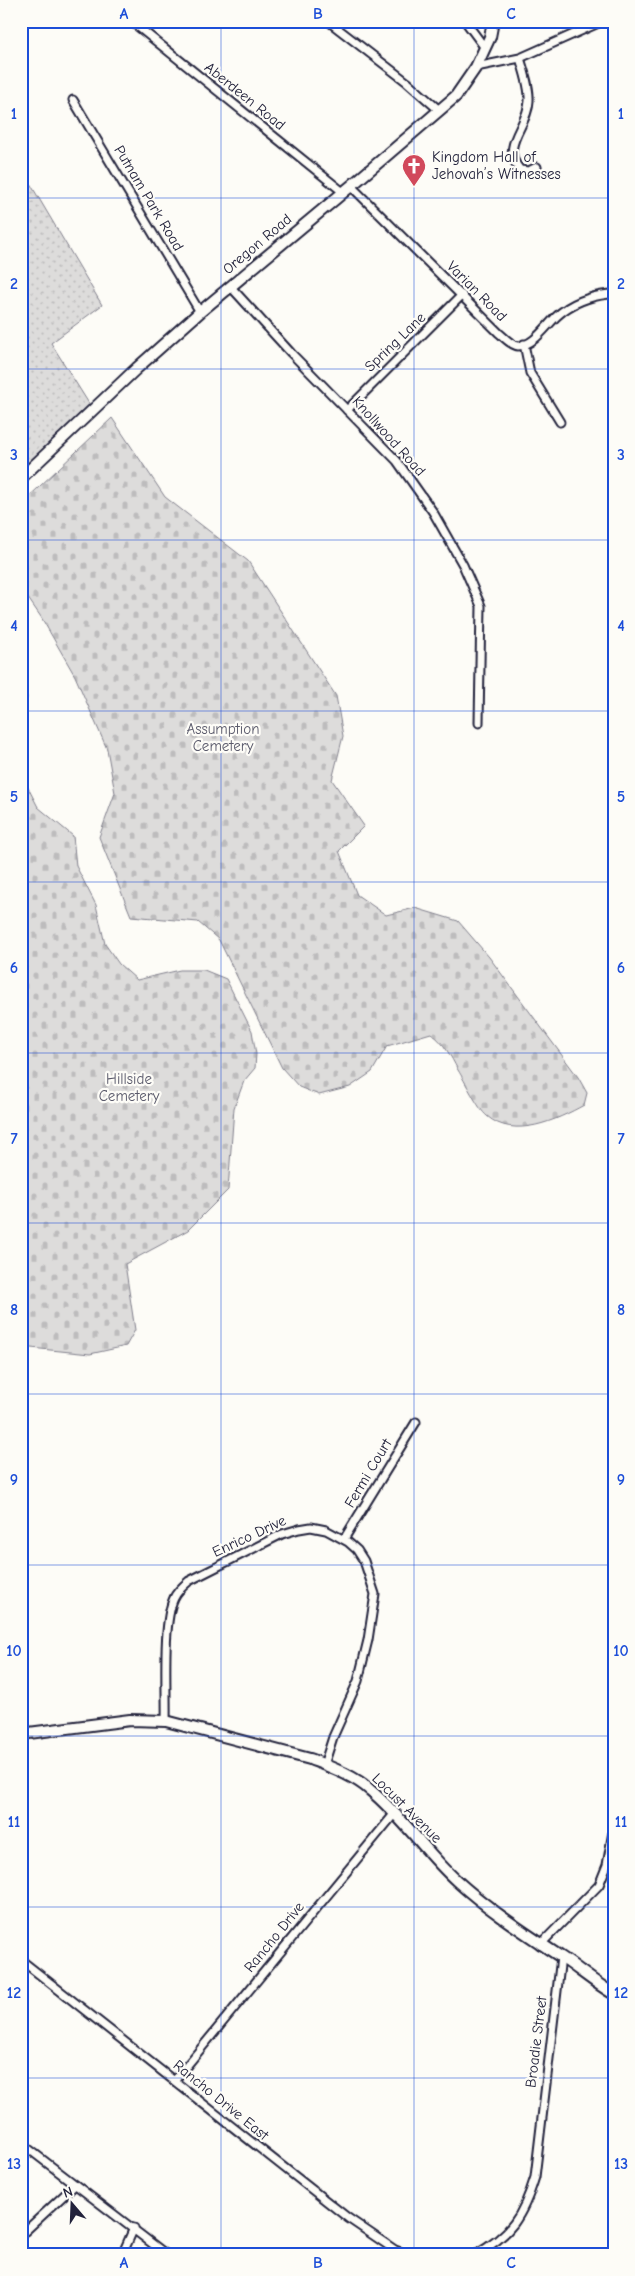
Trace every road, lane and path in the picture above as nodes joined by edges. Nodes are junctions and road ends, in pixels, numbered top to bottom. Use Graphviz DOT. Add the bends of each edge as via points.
graph roads {
  1 [pos="131,21"];
  2 [pos="328,21"];
  3 [pos="465,21"];
  4 [pos="493,21"];
  5 [pos="603,21"];
  6 [pos="485,48"];
  7 [pos="520,58"];
  8 [pos="476,67"];
  9 [pos="74,100"];
  10 [pos="438,110"];
  11 [pos="537,167"];
  12 [pos="347,189"];
  13 [pos="230,286"];
  14 [pos="614,294"];
  15 [pos="462,295"];
  16 [pos="200,312"];
  17 [pos="524,344"];
  18 [pos="347,410"];
  19 [pos="560,422"];
  20 [pos="21,478"];
  21 [pos="479,723"];
  22 [pos="416,1422"];
  23 [pos="344,1539"];
  24 [pos="166,1721"];
  25 [pos="21,1734"];
  26 [pos="324,1765"];
  27 [pos="395,1813"];
  28 [pos="614,1826"];
  29 [pos="540,1944"];
  30 [pos="561,1957"];
  31 [pos="21,1960"];
  32 [pos="614,1994"];
  33 [pos="175,2080"];
  34 [pos="21,2143"];
  35 [pos="75,2185"];
  36 [pos="134,2228"];
  37 [pos="21,2235"];
  38 [pos="122,2255"];
  39 [pos="167,2255"];
  40 [pos="409,2255"];
  41 [pos="475,2255"];
  1 -- 12 [label="street, Aberdeen Road"];
  2 -- 10 [label="street"];
  3 -- 6 [label="street"];
  4 -- 6 [label="street, Oregon Road"];
  5 -- 7 [label="street"];
  6 -- 8 [label="street, Oregon Road"];
  7 -- 8 [label="street"];
  7 -- 11 [label="street" via="529,100 512,146 514,163 520,170 529,171"];
  8 -- 10 [label="street, Oregon Road" via="456,96"];
  9 -- 16 [label="street, Putnam Park Road"];
  10 -- 12 [label="street, Oregon Road"];
  12 -- 13 [label="street, Oregon Road"];
  12 -- 15 [label="street, Varian Road"];
  13 -- 16 [label="street, Oregon Road"];
  13 -- 18 [label="street, Knollwood Road"];
  14 -- 17 [label="street" via="573,304 532,341"];
  15 -- 17 [label="street, Varian Road" via="514,345"];
  15 -- 18 [label="street, Spring Lane"];
  16 -- 20 [label="street, Oregon Road"];
  17 -- 19 [label="street" via="530,373"];
  18 -- 21 [label="street, Knollwood Road" via="397,461 420,490 478,596 481,606"];
  22 -- 23 [label="street, Fermi Court"];
  23 -- 24 [label="street, Enrico Drive" via="326,1530 299,1528 189,1581 180,1589 168,1617"];
  23 -- 26 [label="street, Enrico Drive" via="364,1561 375,1594 364,1663"];
  24 -- 25 [label="street, Locust Avenue" via="130,1720"];
  24 -- 26 [label="street, Locust Avenue"];
  26 -- 27 [label="street, Locust Avenue" via="364,1785"];
  27 -- 29 [label="street, Locust Avenue" via="456,1880"];
  27 -- 33 [label="street, Rancho Drive"];
  28 -- 29 [label="street" via="607,1866 599,1885"];
  29 -- 30 [label="street, Locust Avenue"];
  30 -- 32 [label="street, Locust Avenue"];
  30 -- 41 [label="street, Broadie Street" via="535,2177 528,2200 511,2230"];
  31 -- 33 [label="street, Rancho Drive East"];
  33 -- 40 [label="street, Rancho Drive East" via="348,2218"];
  34 -- 35 [label="street"];
  35 -- 36 [label="street"];
  35 -- 37 [label="street"];
  36 -- 38 [label="street"];
  36 -- 39 [label="street"];
}
